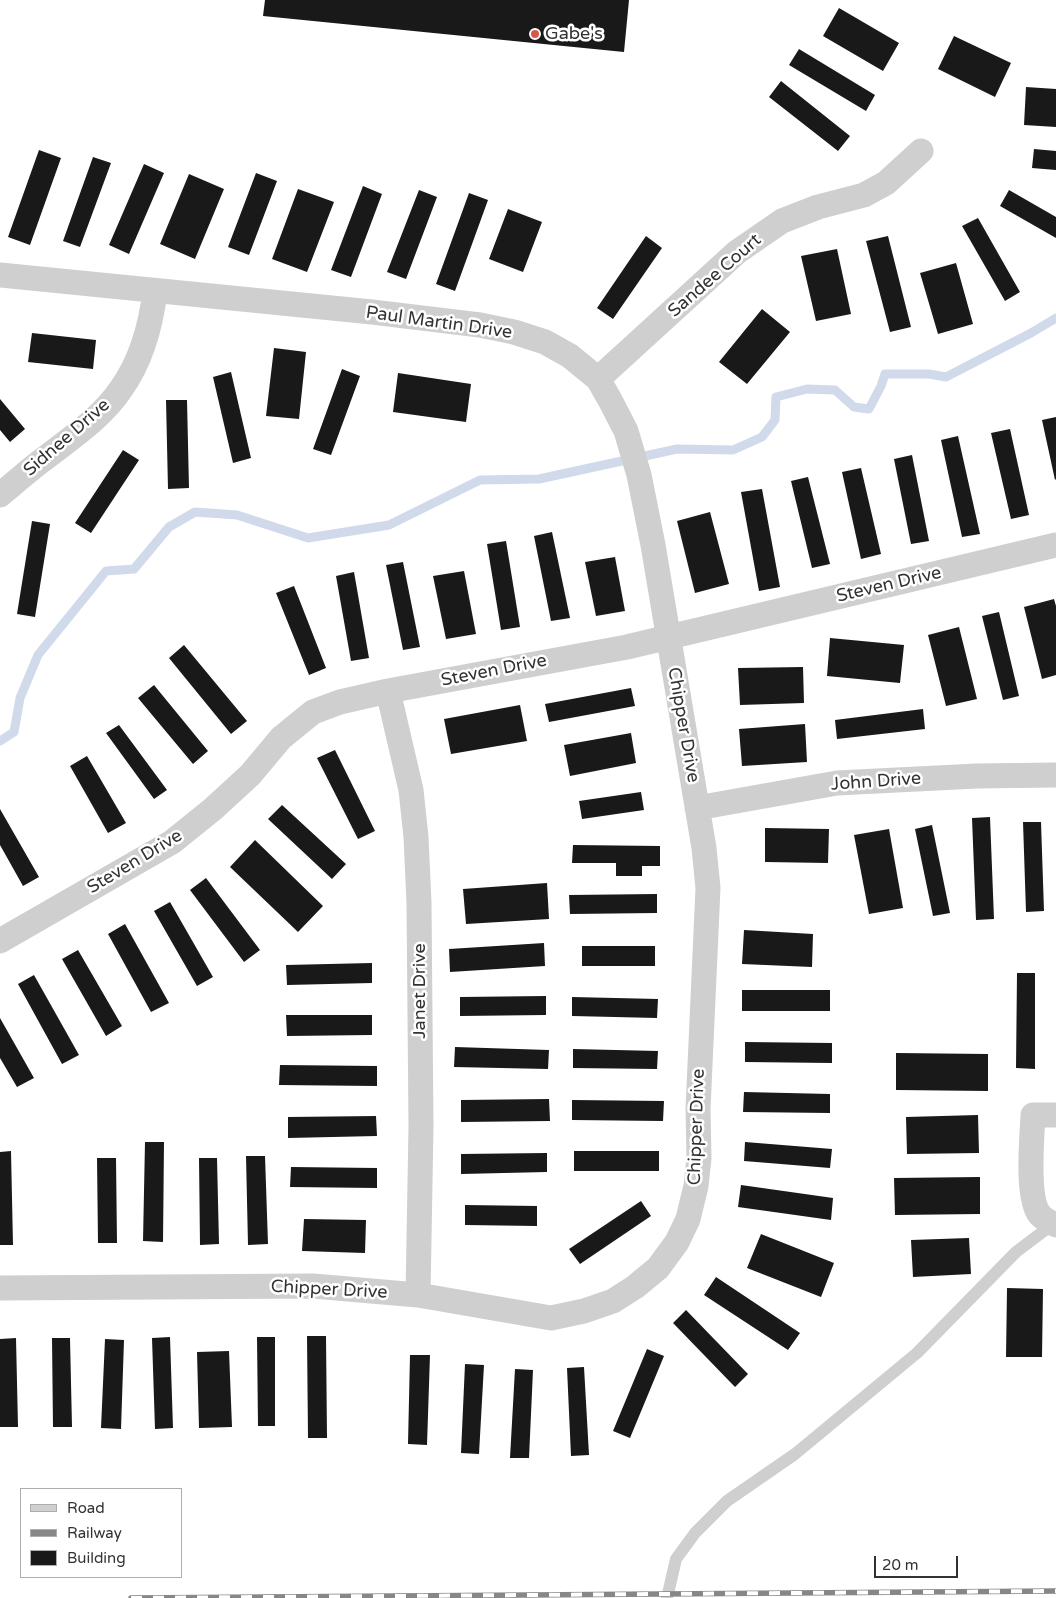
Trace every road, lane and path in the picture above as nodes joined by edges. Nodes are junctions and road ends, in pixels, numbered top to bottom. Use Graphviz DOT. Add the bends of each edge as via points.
graph roads {
  1 [pos="921,151"];
  2 [pos="0,275"];
  3 [pos="155,291"];
  4 [pos="598,379"];
  5 [pos="0,495"];
  6 [pos="1056,545"];
  7 [pos="668,637"];
  8 [pos="388,691"];
  9 [pos="1056,775"];
  10 [pos="697,808"];
  11 [pos="0,941"];
  12 [pos="1056,1115"];
  13 [pos="1054,1225"];
  14 [pos="0,1288"];
  15 [pos="418,1295"];
  16 [pos="667,1598"];
  1 -- 4 [label="street, Sandee Court" via="886,183 864,195 782,221 737,252"];
  2 -- 3 [label="street, Paul Martin Drive"];
  3 -- 4 [label="street, Paul Martin Drive" via="480,325 545,342 570,356"];
  3 -- 5 [label="street, Sidnee Drive" via="144,340 121,390 76,435"];
  4 -- 7 [label="street, Paul Martin Drive" via="626,431 639,475"];
  6 -- 7 [label="street, Steven Drive"];
  7 -- 8 [label="street, Steven Drive"];
  7 -- 10 [label="street, Chipper Drive"];
  8 -- 11 [label="street, Steven Drive" via="313,712 281,738 250,774 172,842"];
  8 -- 15 [label="street, Janet Drive" via="411,790 417,856 421,1126"];
  9 -- 10 [label="street, John Drive" via="837,783"];
  10 -- 15 [label="street, Chipper Drive" via="708,888 698,1109 699,1158 690,1211 677,1242 658,1268 613,1301 551,1318"];
  12 -- 13 [label="street" via="1033,1115 1031,1150 1033,1199 1039,1214"];
  13 -- 16 [label="lane" via="1016,1252 917,1353 794,1454 727,1502 695,1533 676,1559"];
  14 -- 15 [label="street, Chipper Drive" via="313,1286"];
}
